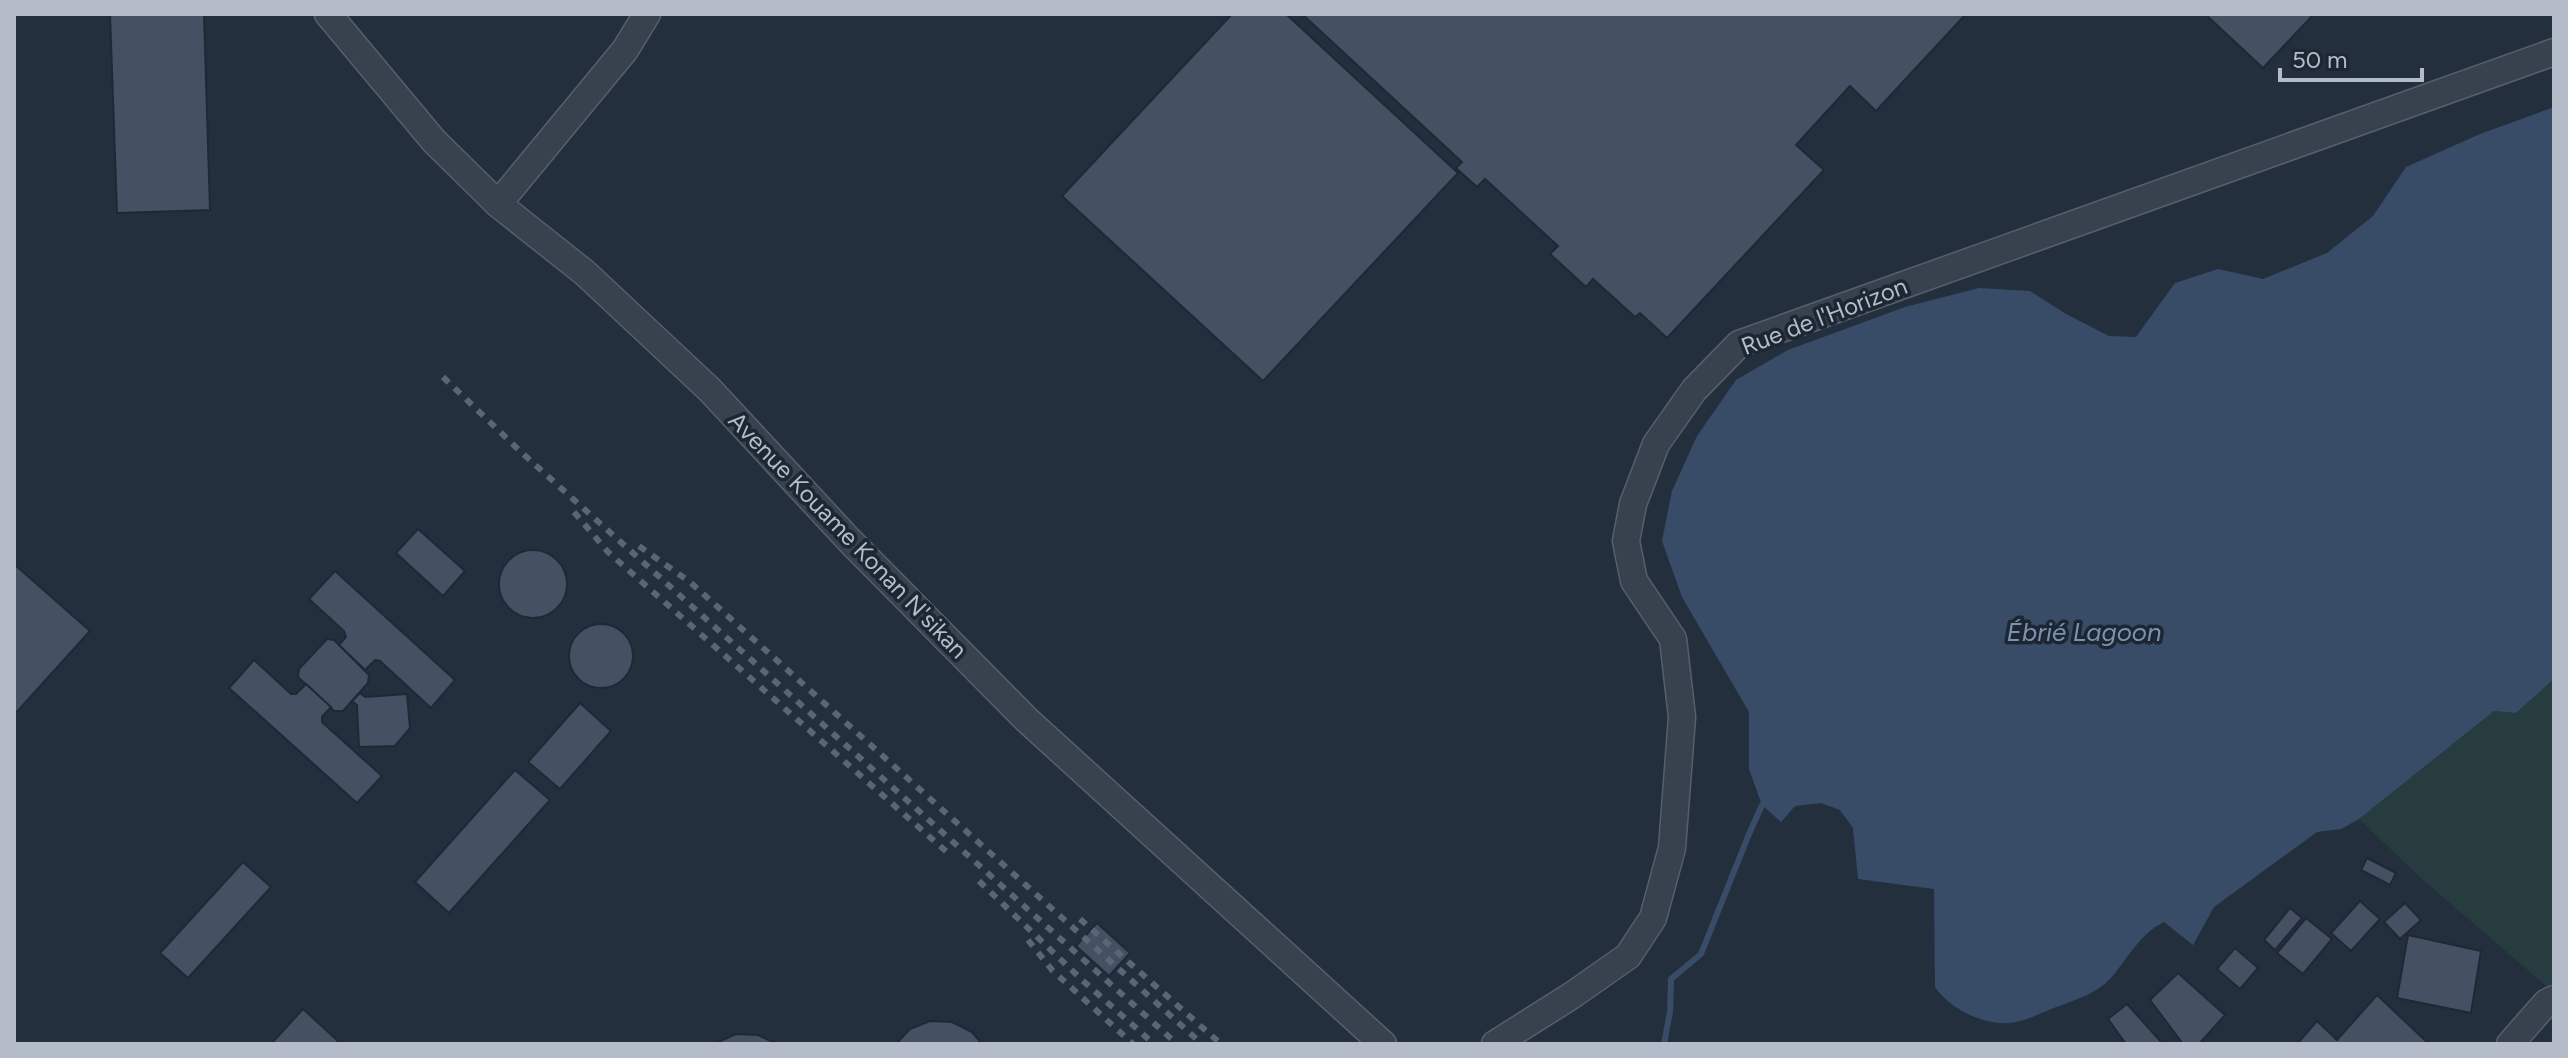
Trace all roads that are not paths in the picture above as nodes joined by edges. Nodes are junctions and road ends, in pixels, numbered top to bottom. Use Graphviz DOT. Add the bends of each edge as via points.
graph roads {
  1 [pos="328,14"];
  2 [pos="647,14"];
  3 [pos="2554,52"];
  4 [pos="498,204"];
  5 [pos="2554,999"];
  6 [pos="1383,1044"];
  7 [pos="1495,1044"];
  8 [pos="2510,1044"];
  1 -- 4 [label="street, Avenue Kouame Konan N'sikan" via="434,141"];
  2 -- 4 [label="street" via="625,50"];
  3 -- 7 [label="street, Rue de l'Horizon" via="1739,344 1694,390 1656,444 1633,504 1626,541 1634,581 1673,639 1682,717 1672,848 1653,918 1628,956"];
  4 -- 6 [label="street, Avenue Kouame Konan N'sikan" via="585,273 710,390 1027,720"];
  5 -- 8 [label="street"];
}
